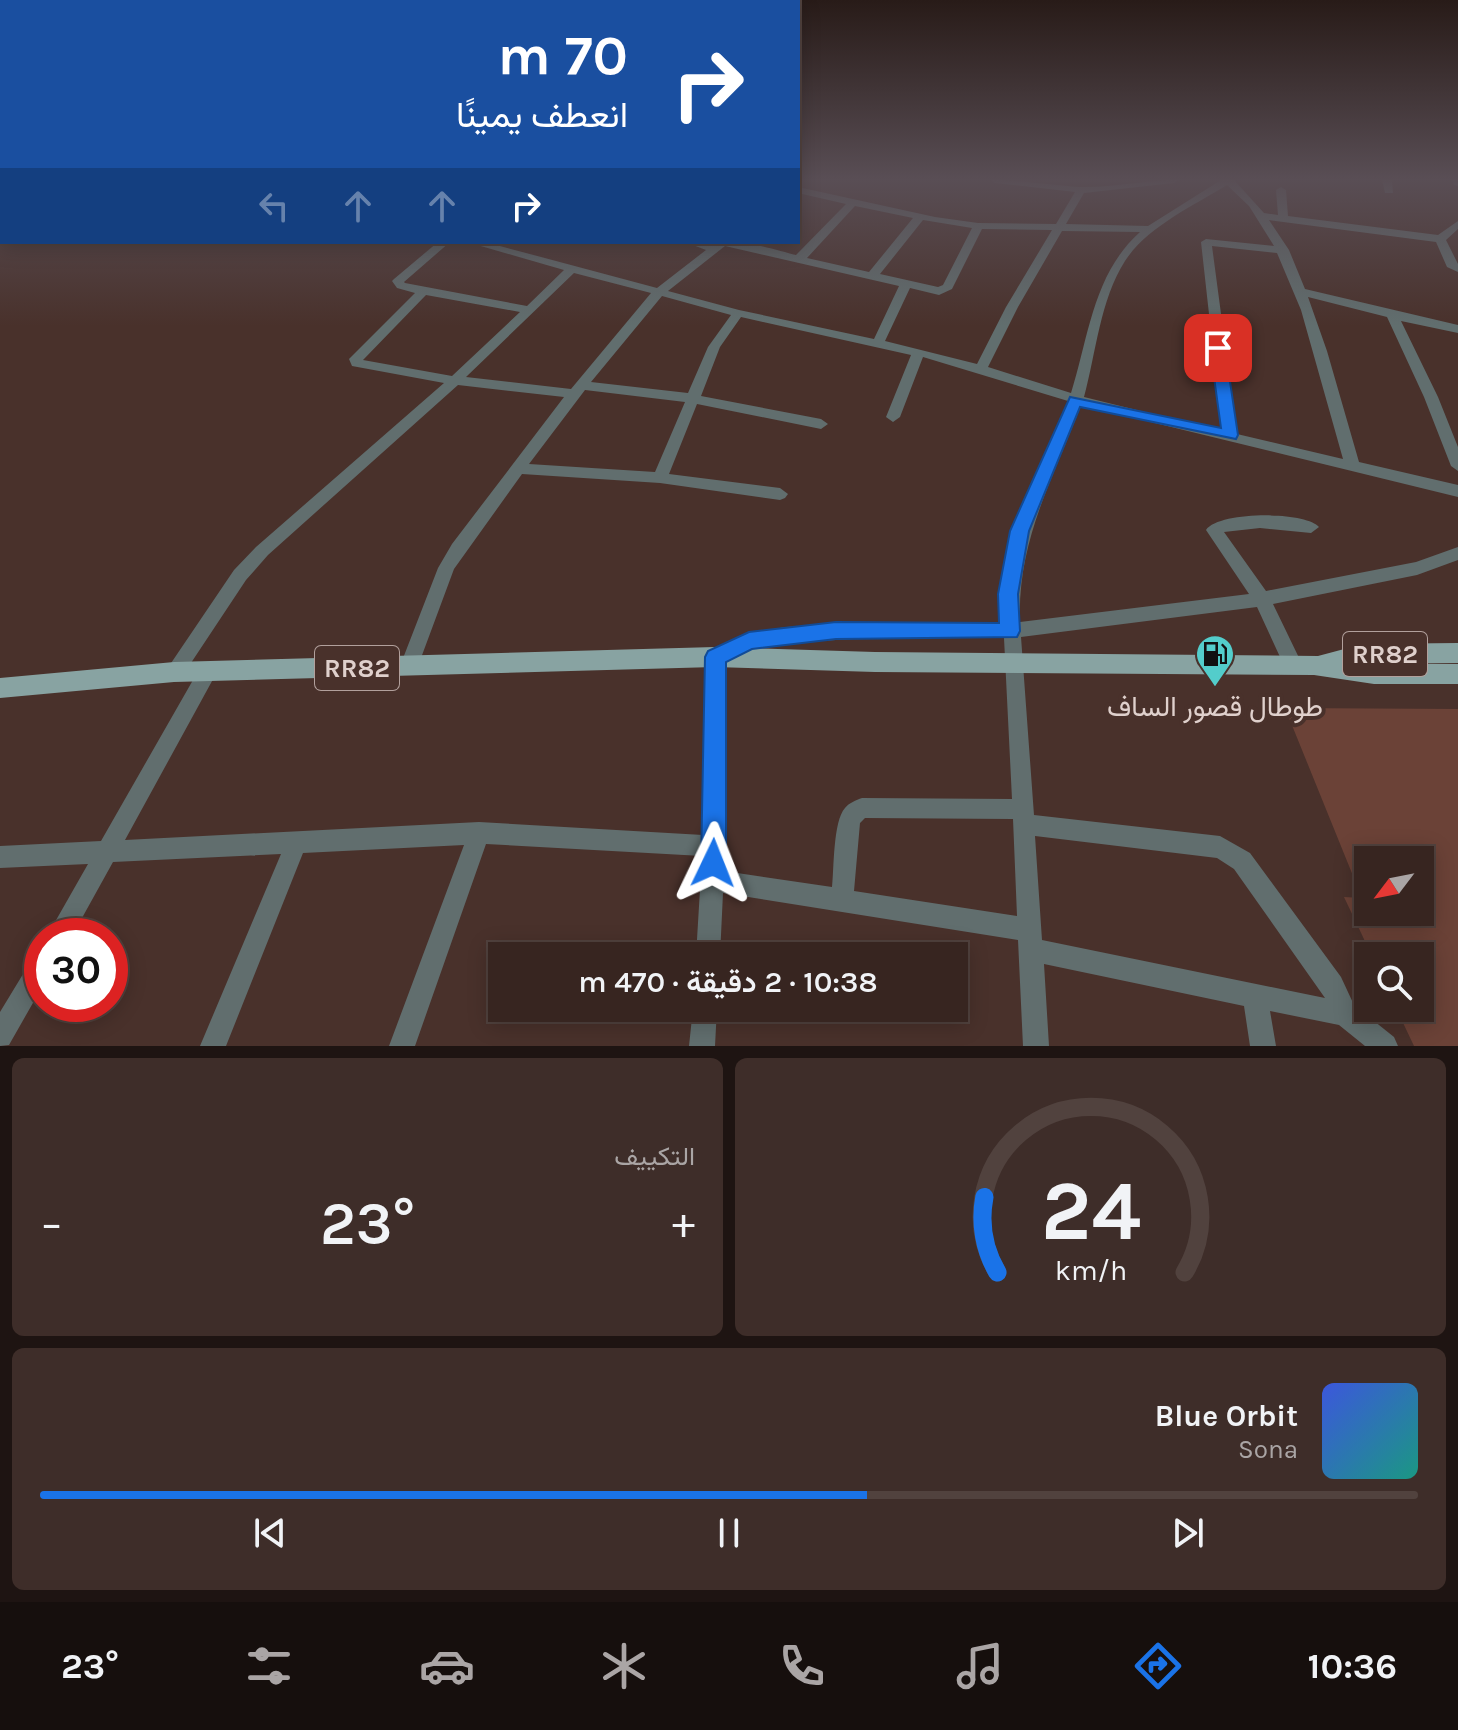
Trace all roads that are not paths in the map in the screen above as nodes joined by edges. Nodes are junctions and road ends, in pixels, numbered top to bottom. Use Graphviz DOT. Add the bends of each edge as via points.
graph roads {
  1 [pos="828,229"];
  2 [pos="910,229"];
  3 [pos="977,229"];
  4 [pos="1061,229"];
  5 [pos="1145,229"];
  6 [pos="1153,229"];
  7 [pos="1270,229"];
  8 [pos="1364,229"];
  9 [pos="1452,229"];
  10 [pos="1440,239"];
  11 [pos="443,244"];
  12 [pos="479,244"];
  13 [pos="720,244"];
  14 [pos="1283,250"];
  15 [pos="799,259"];
  16 [pos="1458,269"];
  17 [pos="570,270"];
  18 [pos="872,276"];
  19 [pos="906,284"];
  20 [pos="423,291"];
  21 [pos="1300,291"];
  22 [pos="658,293"];
  23 [pos="528,310"];
  24 [pos="738,313"];
  25 [pos="1392,315"];
  26 [pos="1458,329"];
  27 [pos="878,343"];
  28 [pos="919,352"];
  29 [pos="981,368"];
  30 [pos="454,380"];
  31 [pos="577,390"];
  32 [pos="690,398"];
  33 [pos="1075,400"];
  34 [pos="893,417"];
  35 [pos="821,424"];
  36 [pos="1230,435"];
  37 [pos="1352,464"];
  38 [pos="1458,466"];
  39 [pos="518,469"];
  40 [pos="660,478"];
  41 [pos="1458,491"];
  42 [pos="780,494"];
  43 [pos="1311,527"];
  44 [pos="1458,553"];
  45 [pos="1262,599"];
  46 [pos="1010,631"];
  47 [pos="1458,653"];
  48 [pos="715,657"];
  49 [pos="1015,661"];
  50 [pos="1303,665"];
  51 [pos="409,666"];
  52 [pos="174,672"];
  53 [pos="208,672"];
  54 [pos="1458,674"];
  55 [pos="0,688"];
  56 [pos="1023,817"];
  57 [pos="479,833"];
  58 [pos="296,843"];
  59 [pos="714,846"];
  60 [pos="109,849"];
  61 [pos="0,857"];
  62 [pos="712,880"];
  63 [pos="842,900"];
  64 [pos="69,918"];
  65 [pos="1030,940"];
  66 [pos="709,942"];
  67 [pos="24,995"];
  68 [pos="1255,996"];
  69 [pos="1345,1014"];
  70 [pos="704,1022"];
  71 [pos="0,1036"];
  72 [pos="213,1046"];
  73 [pos="402,1046"];
  74 [pos="702,1046"];
  75 [pos="1036,1046"];
  76 [pos="1263,1046"];
  77 [pos="1385,1046"];
  1 -- 15 [label="street"];
  2 -- 18 [label="street"];
  3 -- 19 [label="street" via="945,290"];
  4 -- 29 [label="street"];
  5 -- 6 [label="street"];
  6 -- 33 [label="street" via="1113,274"];
  7 -- 14 [label="street"];
  8 -- 10 [label="street"];
  9 -- 10 [label="street"];
  10 -- 16 [label="street"];
  11 -- 20 [label="street" via="398,281"];
  12 -- 17 [label="street"];
  13 -- 15 [label="street"];
  13 -- 22 [label="street"];
  14 -- 21 [label="street"];
  14 -- 36 [label="street" via="1206,242"];
  15 -- 18 [label="street"];
  17 -- 22 [label="street"];
  17 -- 23 [label="street"];
  18 -- 19 [label="street"];
  19 -- 27 [label="street"];
  20 -- 23 [label="street"];
  20 -- 30 [label="street" via="357,363"];
  21 -- 25 [label="street"];
  21 -- 37 [label="street"];
  22 -- 24 [label="street"];
  22 -- 31 [label="street"];
  23 -- 30 [label="street"];
  24 -- 27 [label="street"];
  24 -- 32 [label="street" via="714,347"];
  25 -- 26 [label="street"];
  25 -- 38 [label="street"];
  27 -- 28 [label="street"];
  28 -- 29 [label="street"];
  28 -- 34 [label="street"];
  29 -- 33 [label="street"];
  30 -- 31 [label="street"];
  30 -- 52 [label="street" via="251,562"];
  31 -- 32 [label="street"];
  31 -- 39 [label="street"];
  32 -- 35 [label="street"];
  32 -- 40 [label="street"];
  33 -- 36 [label="street"];
  33 -- 46 [label="street" via="1020,531 1008,594"];
  36 -- 37 [label="street"];
  37 -- 41 [label="street"];
  39 -- 40 [label="street"];
  39 -- 51 [label="street" via="446,568"];
  40 -- 42 [label="street"];
  43 -- 45 [label="street" via="1269,522 1224,524 1214,530"];
  44 -- 45 [label="street" via="1417,568"];
  45 -- 46 [label="street"];
  45 -- 50 [label="street"];
  46 -- 48 [label="street" via="836,631 749,641"];
  46 -- 49 [label="street"];
  47 -- 50 [label="main road, RR82" via="1363,654"];
  48 -- 49 [label="main road, RR82"];
  48 -- 51 [label="main road, RR82"];
  48 -- 59 [label="street"];
  49 -- 50 [label="main road, RR82"];
  49 -- 56 [label="street"];
  50 -- 54 [label="main road, RR82" via="1374,674"];
  51 -- 53 [label="main road, RR82"];
  52 -- 53 [label="main road, RR82"];
  52 -- 55 [label="main road, RR82"];
  53 -- 60 [label="street"];
  56 -- 63 [label="street" via="856,811 849,822"];
  56 -- 65 [label="street"];
  56 -- 69 [label="street" via="1220,847 1233,854 1332,986"];
  57 -- 58 [label="street"];
  57 -- 59 [label="street"];
  57 -- 73 [label="street"];
  58 -- 60 [label="street"];
  58 -- 72 [label="street"];
  59 -- 62 [label="street"];
  60 -- 61 [label="street"];
  60 -- 64 [label="street"];
  62 -- 63 [label="street"];
  62 -- 66 [label="street"];
  63 -- 65 [label="street"];
  65 -- 68 [label="street"];
  65 -- 75 [label="street"];
  67 -- 71 [label="street"];
  68 -- 69 [label="street"];
  68 -- 76 [label="street"];
  69 -- 77 [label="street"];
  70 -- 74 [label="street"];
}
